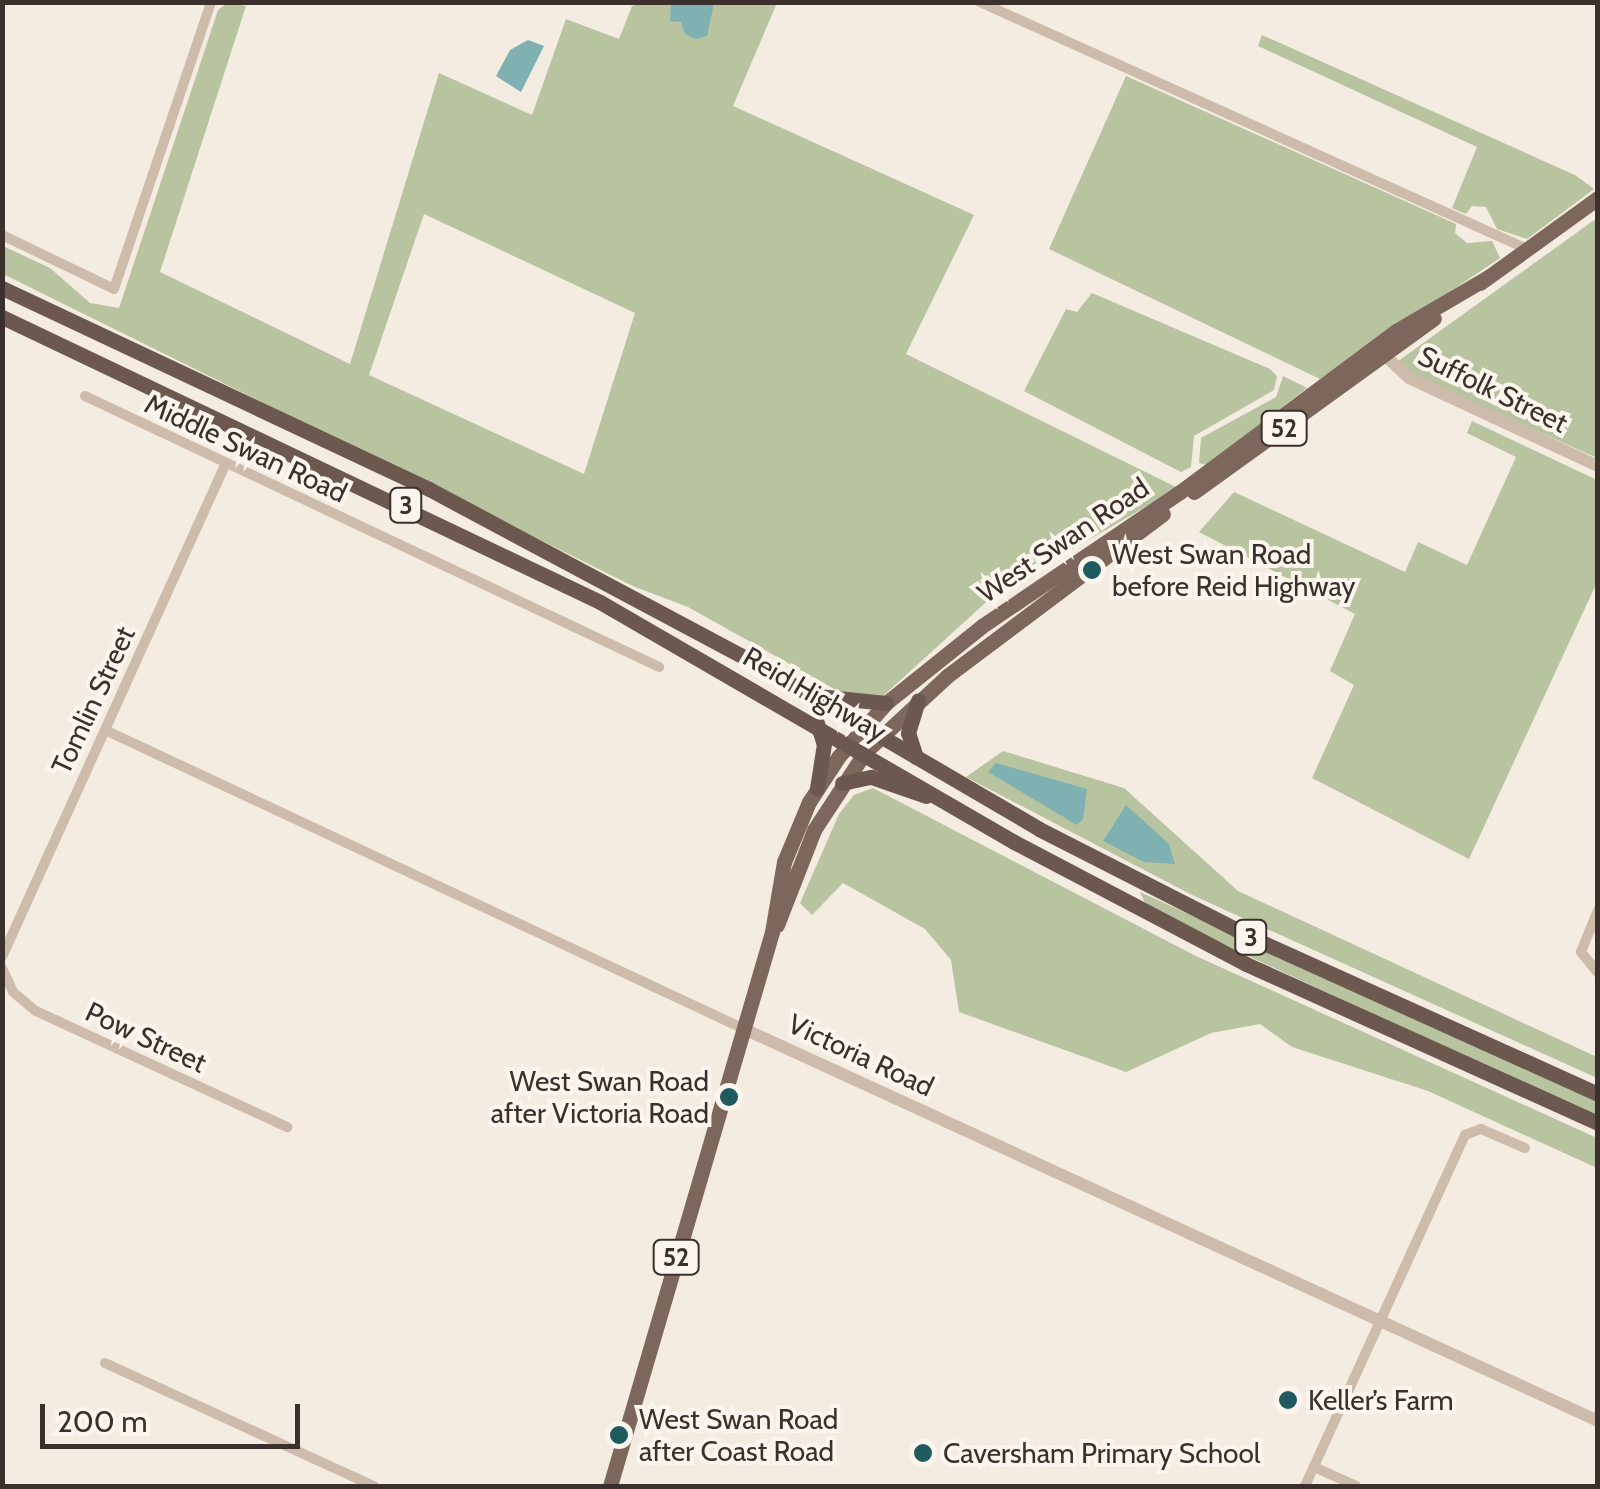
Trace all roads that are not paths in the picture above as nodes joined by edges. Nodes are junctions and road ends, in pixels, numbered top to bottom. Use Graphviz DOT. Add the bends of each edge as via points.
graph roads {
  1 [pos="980,2"];
  2 [pos="213,4"];
  3 [pos="1598,198"];
  4 [pos="2,235"];
  5 [pos="1527,249"];
  6 [pos="2,288"];
  7 [pos="2,320"];
  8 [pos="1380,351"];
  9 [pos="85,396"];
  10 [pos="226,463"];
  11 [pos="1598,466"];
  12 [pos="659,667"];
  13 [pos="814,696"];
  14 [pos="918,701"];
  15 [pos="886,703"];
  16 [pos="817,723"];
  17 [pos="865,726"];
  18 [pos="105,730"];
  19 [pos="880,736"];
  20 [pos="850,743"];
  21 [pos="865,752"];
  22 [pos="916,757"];
  23 [pos="842,782"];
  24 [pos="818,788"];
  25 [pos="940,798"];
  26 [pos="1598,910"];
  27 [pos="772,932"];
  28 [pos="2,956"];
  29 [pos="2,968"];
  30 [pos="1598,973"];
  31 [pos="742,1028"];
  32 [pos="1598,1094"];
  33 [pos="1598,1124"];
  34 [pos="287,1128"];
  35 [pos="1524,1148"];
  36 [pos="1380,1321"];
  37 [pos="105,1363"];
  38 [pos="1598,1421"];
  39 [pos="1314,1467"];
  40 [pos="374,1486"];
  41 [pos="610,1486"];
  42 [pos="1305,1486"];
  43 [pos="1356,1486"];
  1 -- 5 [label="street"];
  2 -- 4 [label="street" via="114,288"];
  3 -- 5 [label="main road, West Swan Road / 52"];
  5 -- 8 [label="main road, West Swan Road / 52"];
  6 -- 13 [label="highway, Reid Highway / 3" via="429,489"];
  7 -- 16 [label="highway, Reid Highway / 3" via="415,509"];
  8 -- 11 [label="street, Suffolk Street" via="1409,378"];
  8 -- 14 [label="main road, West Swan Road / 52"];
  8 -- 15 [label="main road, West Swan Road / 52" via="1008,607"];
  9 -- 10 [label="street, Middle Swan Road"];
  10 -- 12 [label="street, Middle Swan Road"];
  10 -- 18 [label="street, Tomlin Street"];
  13 -- 15 [label="highway"];
  13 -- 17 [label="highway, Reid Highway / 3"];
  14 -- 19 [label="main road, West Swan Road / 52"];
  14 -- 22 [label="highway" via="908,733"];
  15 -- 17 [label="main road, West Swan Road / 52"];
  16 -- 20 [label="highway, Reid Highway / 3"];
  16 -- 24 [label="highway" via="824,744"];
  17 -- 19 [label="highway, Reid Highway / 3"];
  17 -- 20 [label="main road, West Swan Road / 52"];
  18 -- 28 [label="street, Tomlin Street"];
  18 -- 31 [label="street, Victoria Road"];
  19 -- 21 [label="main road, West Swan Road / 52"];
  19 -- 22 [label="highway, Reid Highway / 3"];
  20 -- 21 [label="highway, Reid Highway / 3"];
  20 -- 24 [label="main road, West Swan Road / 52"];
  21 -- 23 [label="main road, West Swan Road / 52"];
  21 -- 25 [label="highway, Reid Highway / 3"];
  22 -- 32 [label="highway, Reid Highway / 3" via="1257,940"];
  23 -- 25 [label="highway" via="871,777"];
  23 -- 27 [label="main road, West Swan Road / 52"];
  24 -- 27 [label="main road, West Swan Road / 52" via="784,862"];
  25 -- 33 [label="highway, Reid Highway / 3" via="1246,964"];
  26 -- 30 [label="street" via="1581,952"];
  27 -- 31 [label="main road, West Swan Road / 52"];
  29 -- 34 [label="street, Pow Street" via="13,992 36,1010"];
  31 -- 36 [label="street, Victoria Road"];
  31 -- 41 [label="main road, West Swan Road / 52"];
  35 -- 36 [label="street" via="1481,1129 1465,1135"];
  36 -- 38 [label="street, Victoria Road"];
  36 -- 39 [label="street"];
  37 -- 40 [label="street"];
  39 -- 42 [label="street"];
  39 -- 43 [label="street"];
}
